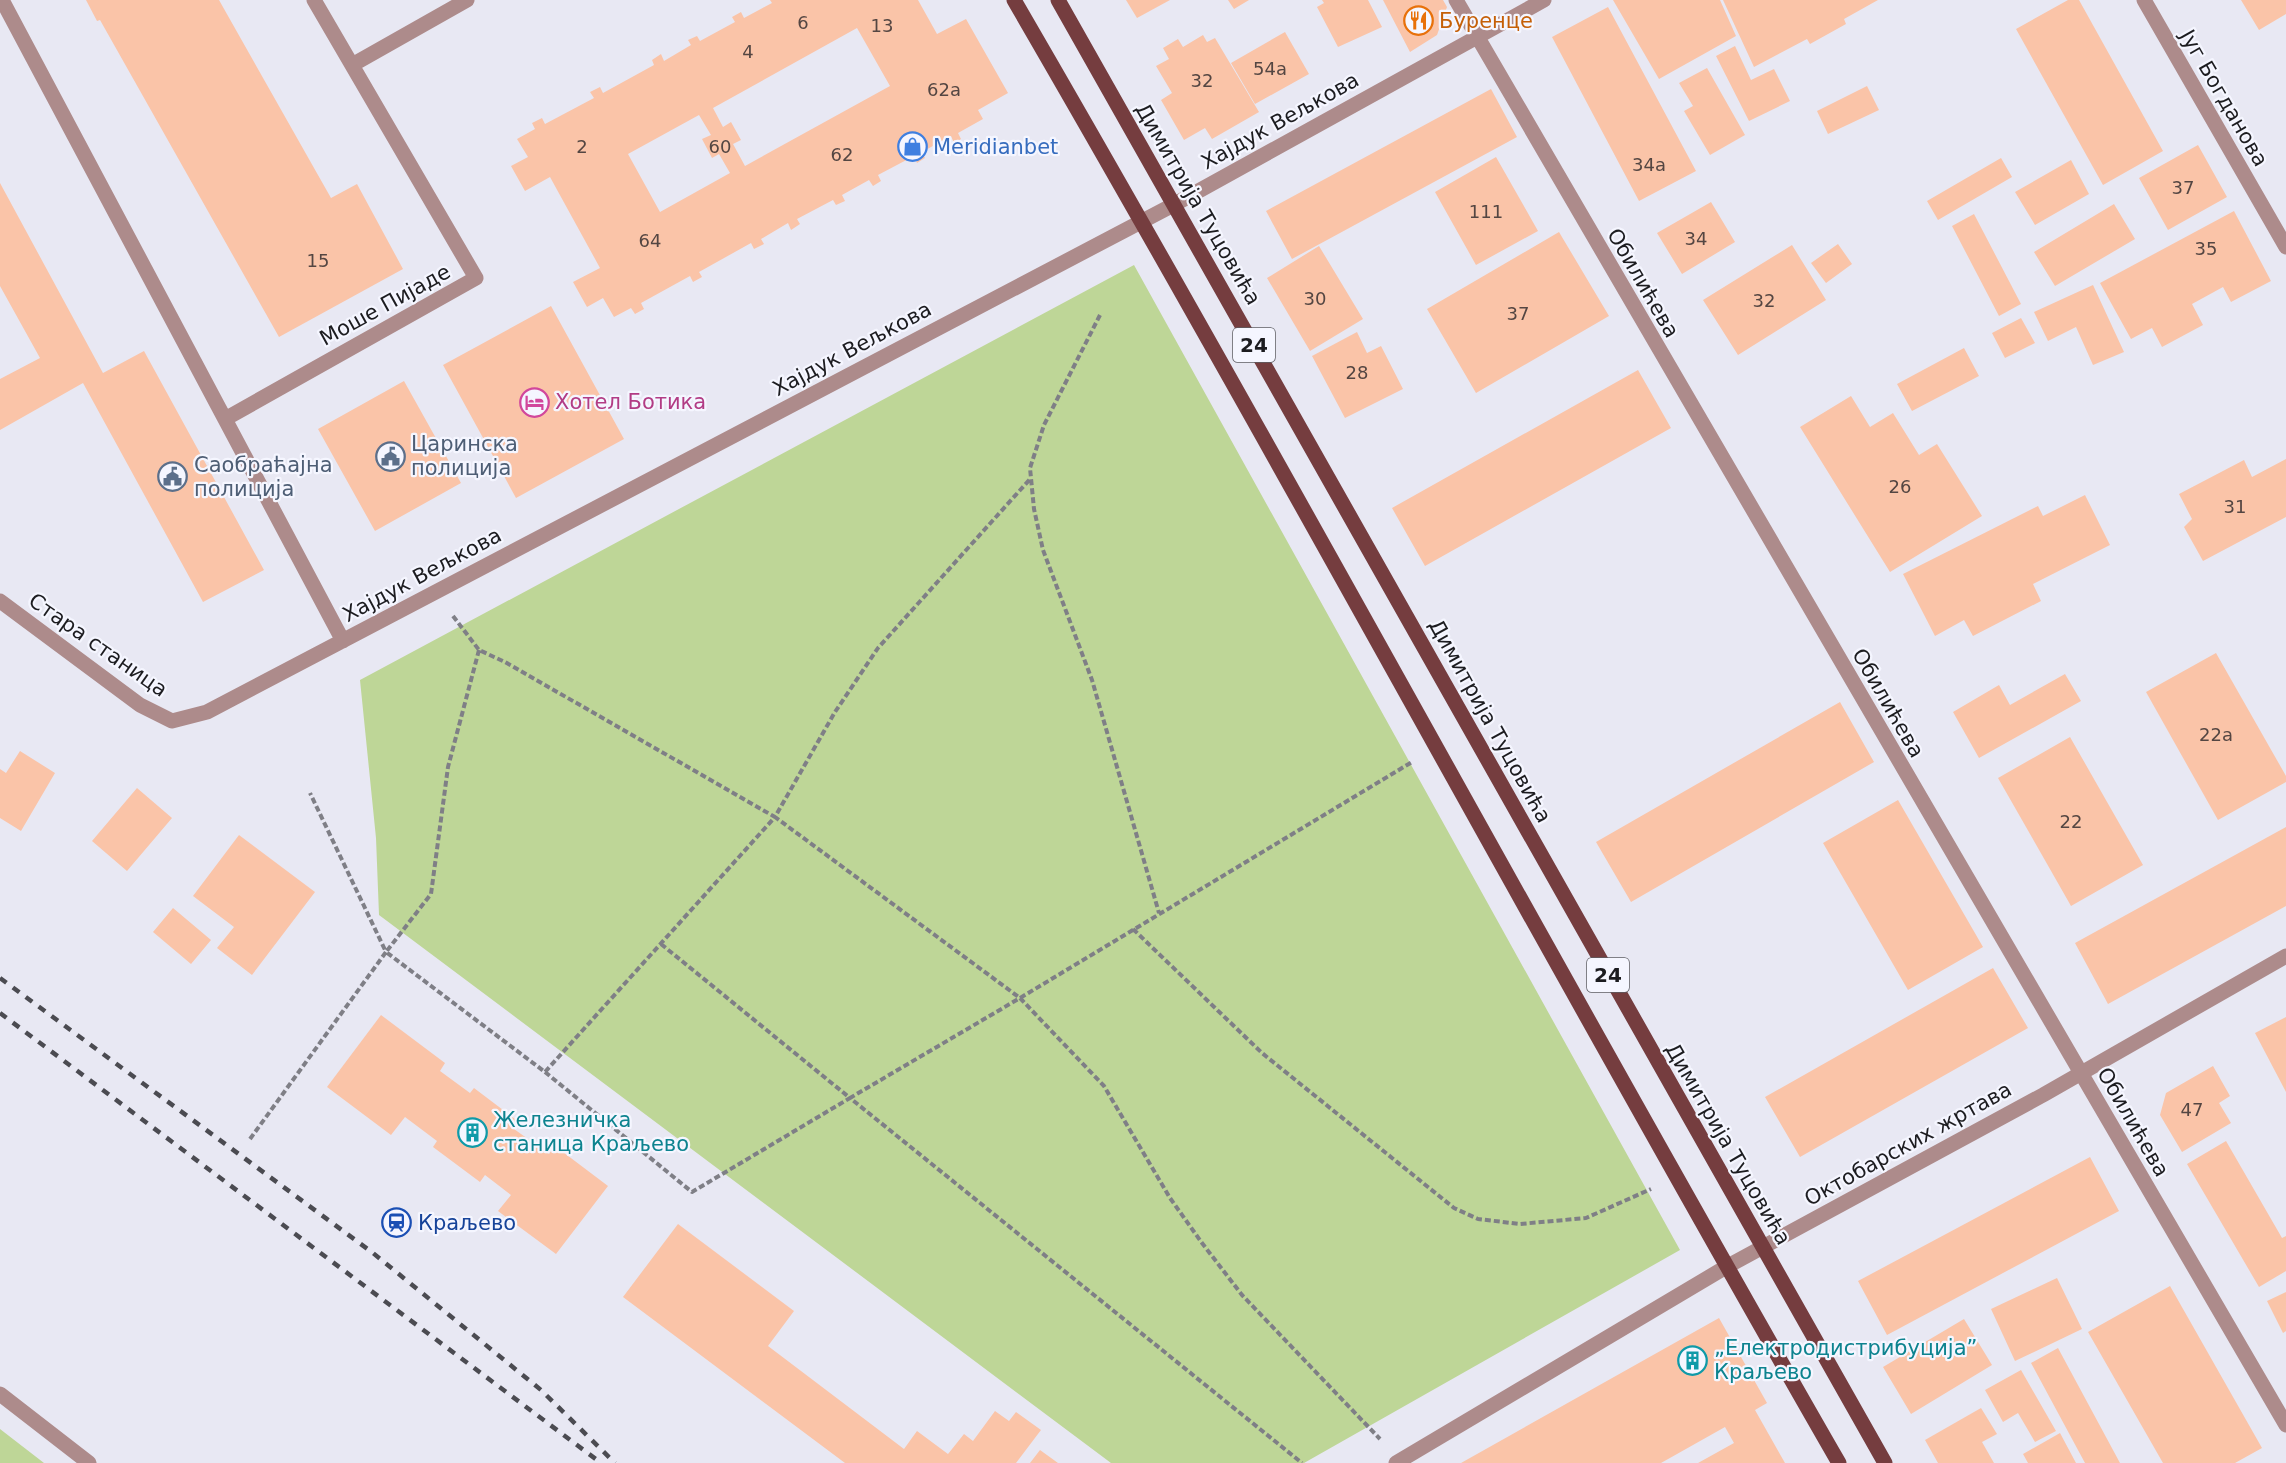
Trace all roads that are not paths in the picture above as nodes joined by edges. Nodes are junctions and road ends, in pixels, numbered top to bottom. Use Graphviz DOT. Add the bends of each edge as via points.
graph roads {
  1 [pos="2,0"];
  2 [pos="314,0"];
  3 [pos="467,0"];
  4 [pos="1014,0"];
  5 [pos="1058,0"];
  6 [pos="1456,0"];
  7 [pos="1544,0"];
  8 [pos="2144,0"];
  9 [pos="1476,37"];
  10 [pos="352,65"];
  11 [pos="1175,204"];
  12 [pos="1142,222"];
  13 [pos="2286,247"];
  14 [pos="225,419"];
  15 [pos="0,602"];
  16 [pos="343,640"];
  17 [pos="172,721"];
  18 [pos="2286,956"];
  19 [pos="2080,1074"];
  20 [pos="1763,1248"];
  21 [pos="1726,1267"];
  22 [pos="0,1394"];
  23 [pos="2286,1425"];
  24 [pos="1398,1462"];
  25 [pos="89,1463"];
  26 [pos="1839,1463"];
  27 [pos="1885,1463"];
  1 -- 14 [label="street"];
  2 -- 10 [label="street, Моше Пијаде"];
  3 -- 10 [label="street"];
  4 -- 12 [label="main road, 24"];
  5 -- 11 [label="main road, Димитрија Туцовића / 24"];
  6 -- 9 [label="street, Обилићева"];
  7 -- 9 [label="street, Хајдук Вељкова"];
  8 -- 13 [label="street, Југ Богданова"];
  9 -- 11 [label="street, Хајдук Вељкова"];
  9 -- 19 [label="street, Обилићева"];
  10 -- 14 [label="street, Моше Пијаде" via="476,278"];
  11 -- 12 [label="street, Хајдук Вељкова"];
  11 -- 20 [label="main road, Димитрија Туцовића / 24"];
  12 -- 16 [label="street, Хајдук Вељкова"];
  12 -- 21 [label="main road, 24"];
  14 -- 16 [label="street"];
  15 -- 17 [label="street, Стара станица" via="140,705"];
  16 -- 17 [label="street, Хајдук Вељкова" via="207,712"];
  18 -- 19 [label="street, Октобарских жртава"];
  19 -- 20 [label="street, Октобарских жртава"];
  19 -- 23 [label="street, Обилићева"];
  20 -- 21 [label="street, Октобарских жртава"];
  20 -- 27 [label="main road, Димитрија Туцовића / 24"];
  21 -- 24 [label="street, Октобарских жртава"];
  21 -- 26 [label="main road, 24"];
  22 -- 25 [label="street"];
}
